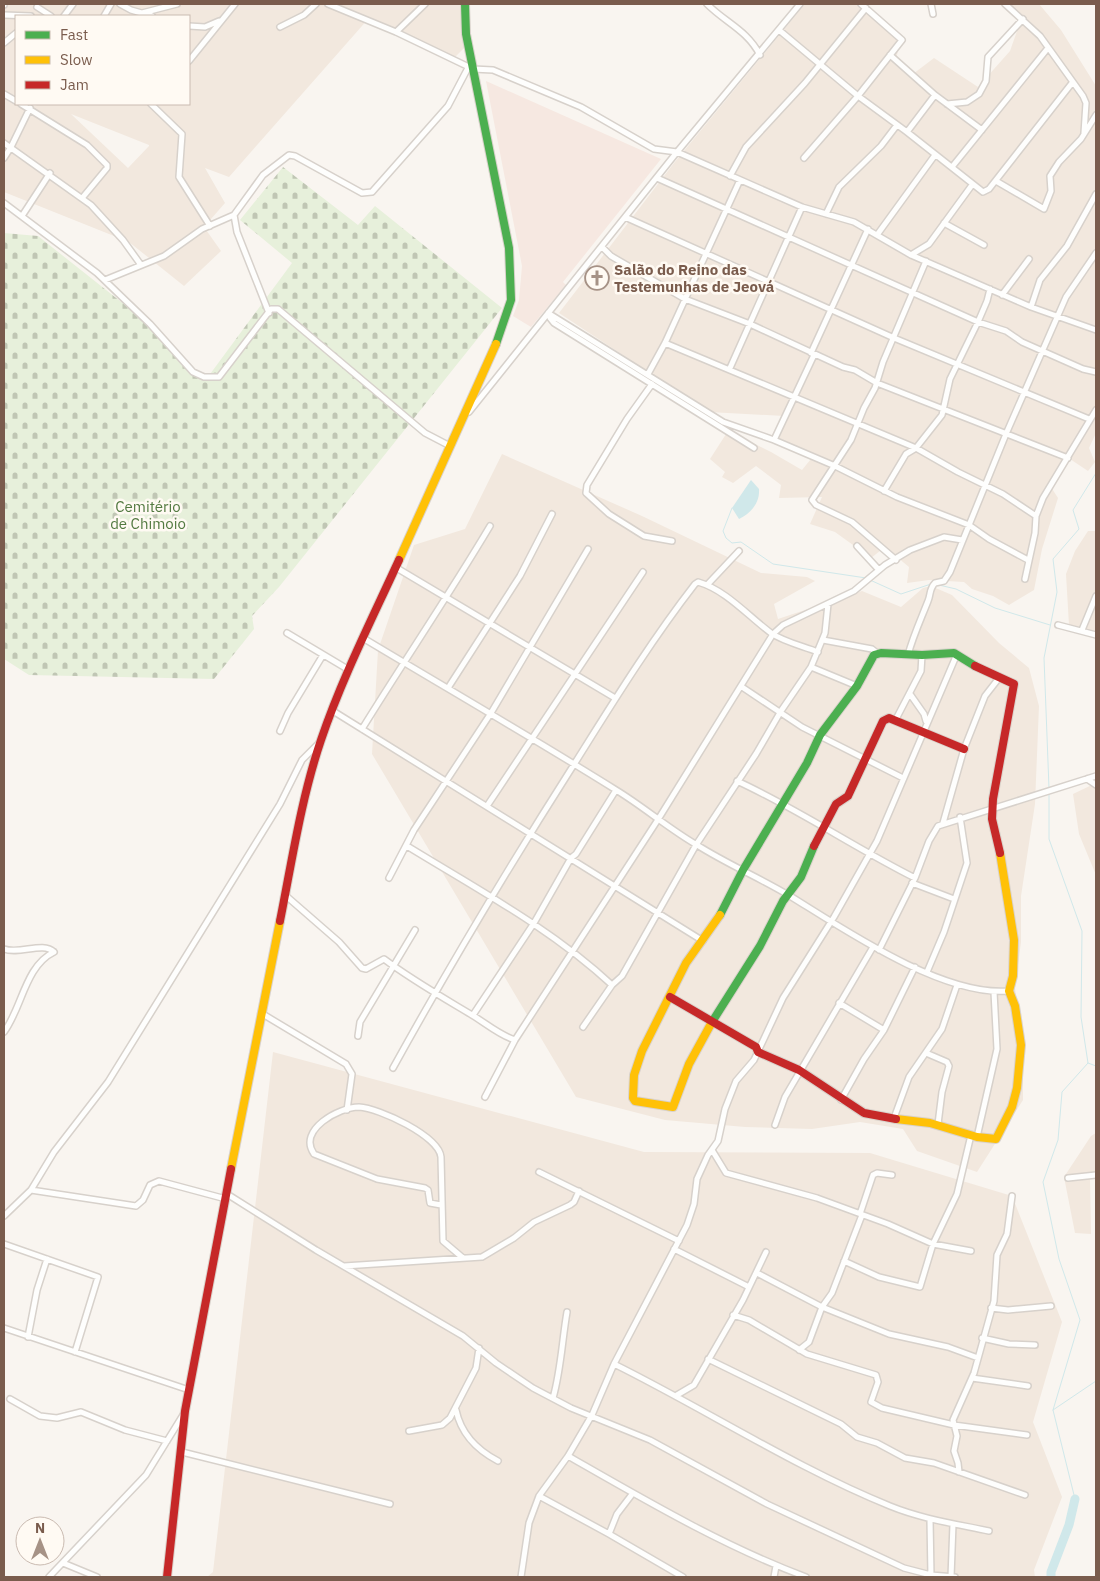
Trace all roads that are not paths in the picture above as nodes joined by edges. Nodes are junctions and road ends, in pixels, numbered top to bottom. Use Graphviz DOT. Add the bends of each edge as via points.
graph roads {
  1 [pos="73,4"];
  2 [pos="112,4"];
  3 [pos="120,4"];
  4 [pos="177,4"];
  5 [pos="235,4"];
  6 [pos="316,4"];
  7 [pos="328,4"];
  8 [pos="425,4"];
  9 [pos="465,4"];
  10 [pos="707,4"];
  11 [pos="800,4"];
  12 [pos="931,4"];
  13 [pos="1005,4"];
  14 [pos="38,5"];
  15 [pos="863,6"];
  16 [pos="933,14"];
  17 [pos="50,15"];
  18 [pos="65,15"];
  19 [pos="105,15"];
  20 [pos="142,15"];
  21 [pos="1023,18"];
  22 [pos="221,20"];
  23 [pos="190,26"];
  24 [pos="280,27"];
  25 [pos="780,30"];
  26 [pos="396,32"];
  27 [pos="15,34"];
  28 [pos="4,43"];
  29 [pos="1048,48"];
  30 [pos="760,55"];
  31 [pos="890,55"];
  32 [pos="190,60"];
  33 [pos="820,64"];
  34 [pos="471,68"];
  35 [pos="1072,82"];
  36 [pos="4,94"];
  37 [pos="935,95"];
  38 [pos="858,96"];
  39 [pos="15,100"];
  40 [pos="947,104"];
  41 [pos="23,105"];
  42 [pos="154,105"];
  43 [pos="30,108"];
  44 [pos="1096,115"];
  45 [pos="897,125"];
  46 [pos="982,130"];
  47 [pos="907,132"];
  48 [pos="1084,135"];
  49 [pos="4,143"];
  50 [pos="11,148"];
  51 [pos="677,152"];
  52 [pos="935,155"];
  53 [pos="4,158"];
  54 [pos="804,158"];
  55 [pos="952,167"];
  56 [pos="50,173"];
  57 [pos="730,176"];
  58 [pos="656,178"];
  59 [pos="740,180"];
  60 [pos="996,180"];
  61 [pos="972,185"];
  62 [pos="1096,194"];
  63 [pos="83,197"];
  64 [pos="4,203"];
  65 [pos="802,207"];
  66 [pos="727,208"];
  67 [pos="234,214"];
  68 [pos="826,214"];
  69 [pos="22,216"];
  70 [pos="625,218"];
  71 [pos="944,223"];
  72 [pos="210,226"];
  73 [pos="868,229"];
  74 [pos="877,234"];
  75 [pos="790,238"];
  76 [pos="984,245"];
  77 [pos="602,246"];
  78 [pos="707,253"];
  79 [pos="1096,253"];
  80 [pos="910,255"];
  81 [pos="1029,258"];
  82 [pos="926,261"];
  83 [pos="141,265"];
  84 [pos="852,266"];
  85 [pos="105,280"];
  86 [pos="770,281"];
  87 [pos="990,289"];
  88 [pos="914,293"];
  89 [pos="1002,295"];
  90 [pos="685,299"];
  91 [pos="1031,307"];
  92 [pos="831,309"];
  93 [pos="268,312"];
  94 [pos="550,314"];
  95 [pos="1058,316"];
  96 [pos="978,322"];
  97 [pos="750,324"];
  98 [pos="1096,330"];
  99 [pos="894,338"];
  100 [pos="665,343"];
  101 [pos="1042,349"];
  102 [pos="813,354"];
  103 [pos="958,366"];
  104 [pos="730,368"];
  105 [pos="1096,372"];
  106 [pos="648,374"];
  107 [pos="877,383"];
  108 [pos="652,384"];
  109 [pos="1024,391"];
  110 [pos="793,397"];
  111 [pos="942,409"];
  112 [pos="1096,410"];
  113 [pos="464,418"];
  114 [pos="1089,419"];
  115 [pos="858,424"];
  116 [pos="1006,434"];
  117 [pos="774,440"];
  118 [pos="450,446"];
  119 [pos="754,448"];
  120 [pos="916,448"];
  121 [pos="1068,458"];
  122 [pos="835,466"];
  123 [pos="985,485"];
  124 [pos="884,490"];
  125 [pos="552,514"];
  126 [pos="1036,516"];
  127 [pos="969,525"];
  128 [pos="490,526"];
  129 [pos="962,540"];
  130 [pos="672,541"];
  131 [pos="858,546"];
  132 [pos="588,549"];
  133 [pos="739,551"];
  134 [pos="896,560"];
  135 [pos="1028,560"];
  136 [pos="395,567"];
  137 [pos="879,570"];
  138 [pos="643,572"];
  139 [pos="1025,579"];
  140 [pos="707,585"];
  141 [pos="1096,596"];
  142 [pos="448,597"];
  143 [pos="828,604"];
  144 [pos="489,622"];
  145 [pos="1058,625"];
  146 [pos="1082,630"];
  147 [pos="287,633"];
  148 [pos="773,634"];
  149 [pos="1096,635"];
  150 [pos="363,638"];
  151 [pos="823,640"];
  152 [pos="532,646"];
  153 [pos="818,652"];
  154 [pos="877,653"];
  155 [pos="957,654"];
  156 [pos="323,655"];
  157 [pos="908,655"];
  158 [pos="922,655"];
  159 [pos="403,662"];
  160 [pos="811,667"];
  161 [pos="349,670"];
  162 [pos="574,673"];
  163 [pos="999,678"];
  164 [pos="857,686"];
  165 [pos="742,687"];
  166 [pos="448,688"];
  167 [pos="910,694"];
  168 [pos="615,698"];
  169 [pos="333,711"];
  170 [pos="780,711"];
  171 [pos="491,713"];
  172 [pos="895,721"];
  173 [pos="926,723"];
  174 [pos="362,729"];
  175 [pos="280,731"];
  176 [pos="922,733"];
  177 [pos="820,736"];
  178 [pos="531,738"];
  179 [pos="321,740"];
  180 [pos="964,749"];
  181 [pos="864,759"];
  182 [pos="574,765"];
  183 [pos="1096,776"];
  184 [pos="903,778"];
  185 [pos="1087,779"];
  186 [pos="446,780"];
  187 [pos="737,780"];
  188 [pos="1096,785"];
  189 [pos="616,790"];
  190 [pos="781,803"];
  191 [pos="487,806"];
  192 [pos="993,807"];
  193 [pos="960,817"];
  194 [pos="659,818"];
  195 [pos="943,823"];
  196 [pos="825,829"];
  197 [pos="530,833"];
  198 [pos="696,845"];
  199 [pos="407,846"];
  200 [pos="868,854"];
  201 [pos="571,858"];
  202 [pos="743,870"];
  203 [pos="389,878"];
  204 [pos="914,880"];
  205 [pos="616,885"];
  206 [pos="285,895"];
  207 [pos="789,896"];
  208 [pos="491,898"];
  209 [pos="954,899"];
  210 [pos="659,912"];
  211 [pos="534,923"];
  212 [pos="829,923"];
  213 [pos="415,930"];
  214 [pos="703,941"];
  215 [pos="873,947"];
  216 [pos="4,948"];
  217 [pos="879,950"];
  218 [pos="572,952"];
  219 [pos="394,966"];
  220 [pos="915,967"];
  221 [pos="927,972"];
  222 [pos="612,985"];
  223 [pos="957,985"];
  224 [pos="1008,991"];
  225 [pos="435,992"];
  226 [pos="994,992"];
  227 [pos="670,997"];
  228 [pos="838,1003"];
  229 [pos="261,1014"];
  230 [pos="473,1015"];
  231 [pos="712,1021"];
  232 [pos="583,1027"];
  233 [pos="884,1030"];
  234 [pos="4,1032"];
  235 [pos="358,1036"];
  236 [pos="515,1040"];
  237 [pos="758,1052"];
  238 [pos="926,1053"];
  239 [pos="393,1068"];
  240 [pos="800,1072"];
  241 [pos="485,1097"];
  242 [pos="841,1100"];
  243 [pos="347,1110"];
  244 [pos="894,1118"];
  245 [pos="938,1124"];
  246 [pos="775,1125"];
  247 [pos="974,1136"];
  248 [pos="712,1150"];
  249 [pos="539,1172"];
  250 [pos="892,1175"];
  251 [pos="1096,1175"];
  252 [pos="1068,1178"];
  253 [pos="31,1190"];
  254 [pos="578,1191"];
  255 [pos="227,1196"];
  256 [pos="1012,1196"];
  257 [pos="441,1205"];
  258 [pos="861,1214"];
  259 [pos="4,1216"];
  260 [pos="679,1241"];
  261 [pos="4,1244"];
  262 [pos="933,1244"];
  263 [pos="674,1248"];
  264 [pos="971,1251"];
  265 [pos="766,1252"];
  266 [pos="464,1258"];
  267 [pos="47,1259"];
  268 [pos="844,1261"];
  269 [pos="343,1266"];
  270 [pos="756,1272"];
  271 [pos="749,1287"];
  272 [pos="1051,1306"];
  273 [pos="822,1308"];
  274 [pos="991,1308"];
  275 [pos="567,1312"];
  276 [pos="733,1315"];
  277 [pos="4,1328"];
  278 [pos="28,1337"];
  279 [pos="982,1338"];
  280 [pos="1035,1345"];
  281 [pos="479,1348"];
  282 [pos="800,1350"];
  283 [pos="75,1352"];
  284 [pos="978,1358"];
  285 [pos="708,1359"];
  286 [pos="614,1364"];
  287 [pos="972,1378"];
  288 [pos="1028,1386"];
  289 [pos="189,1390"];
  290 [pos="677,1395"];
  291 [pos="553,1398"];
  292 [pos="10,1399"];
  293 [pos="456,1410"];
  294 [pos="185,1411"];
  295 [pos="592,1414"];
  296 [pos="954,1425"];
  297 [pos="409,1431"];
  298 [pos="1027,1435"];
  299 [pos="167,1441"];
  300 [pos="182,1452"];
  301 [pos="568,1456"];
  302 [pos="498,1461"];
  303 [pos="959,1472"];
  304 [pos="633,1493"];
  305 [pos="1026,1495"];
  306 [pos="539,1496"];
  307 [pos="390,1504"];
  308 [pos="930,1519"];
  309 [pos="953,1524"];
  310 [pos="989,1531"];
  311 [pos="610,1534"];
  312 [pos="65,1562"];
  313 [pos="65,1563"];
  314 [pos="61,1566"];
  315 [pos="776,1566"];
  316 [pos="931,1576"];
  317 [pos="49,1577"];
  318 [pos="98,1577"];
  319 [pos="167,1577"];
  320 [pos="521,1577"];
  321 [pos="683,1577"];
  322 [pos="774,1577"];
  323 [pos="806,1577"];
  324 [pos="951,1577"];
  325 [pos="955,1577"];
  1 -- 18 [label="street"];
  2 -- 19 [label="street"];
  3 -- 20 [label="street"];
  4 -- 20 [label="street"];
  5 -- 22 [label="street"];
  6 -- 24 [label="street" via="304,15"];
  7 -- 26 [label="street"];
  8 -- 26 [label="street"];
  9 -- 34 [label="street"];
  10 -- 30 [label="street" via="749,37"];
  11 -- 25 [label="street"];
  12 -- 16 [label="street"];
  13 -- 21 [label="street"];
  14 -- 17 [label="street"];
  15 -- 31 [label="street" via="901,37 901,42"];
  15 -- 33 [label="street"];
  21 -- 29 [label="street"];
  21 -- 40 [label="street" via="988,57 986,81 979,94 967,102"];
  22 -- 23 [label="street" via="205,27"];
  22 -- 32 [label="street"];
  25 -- 30 [label="street"];
  25 -- 33 [label="street"];
  26 -- 34 [label="street"];
  27 -- 28 [label="street"];
  29 -- 35 [label="street"];
  29 -- 46 [label="street"];
  30 -- 51 [label="street"];
  31 -- 37 [label="street"];
  31 -- 38 [label="street"];
  33 -- 38 [label="street"];
  33 -- 57 [label="street" via="746,147"];
  34 -- 51 [label="street" via="493,70 581,107 654,149"];
  34 -- 67 [label="street" via="448,106 372,192 362,193 289,155 263,175"];
  34 -- 113 [label="street" via="509,248 512,288 503,328"];
  35 -- 48 [label="street" via="1086,103"];
  35 -- 60 [label="street"];
  36 -- 39 [label="street"];
  37 -- 40 [label="street"];
  37 -- 47 [label="street"];
  38 -- 45 [label="street"];
  38 -- 54 [label="street"];
  40 -- 46 [label="street"];
  41 -- 43 [label="street"];
  42 -- 72 [label="street" via="182,134 179,178"];
  43 -- 50 [label="street"];
  43 -- 63 [label="street" via="87,145 108,166"];
  44 -- 48 [label="street"];
  45 -- 47 [label="street"];
  45 -- 68 [label="street" via="881,146 839,187"];
  46 -- 55 [label="street"];
  47 -- 52 [label="street"];
  48 -- 60 [label="street" via="1050,176 1051,191 1044,209"];
  49 -- 50 [label="street"];
  50 -- 53 [label="street"];
  50 -- 56 [label="street"];
  51 -- 57 [label="street"];
  51 -- 58 [label="street"];
  52 -- 55 [label="street"];
  52 -- 74 [label="street"];
  55 -- 61 [label="street"];
  56 -- 63 [label="street"];
  56 -- 69 [label="street"];
  57 -- 59 [label="street"];
  58 -- 66 [label="street"];
  58 -- 70 [label="street"];
  59 -- 65 [label="street"];
  59 -- 66 [label="street"];
  60 -- 61 [label="street" via="986,192"];
  61 -- 71 [label="street"];
  62 -- 91 [label="street" via="1067,246 1040,280"];
  63 -- 83 [label="street"];
  64 -- 69 [label="street"];
  65 -- 68 [label="street"];
  65 -- 75 [label="street"];
  66 -- 75 [label="street"];
  66 -- 78 [label="street"];
  67 -- 72 [label="street"];
  67 -- 93 [label="street" via="237,232"];
  68 -- 73 [label="street"];
  69 -- 85 [label="street"];
  70 -- 77 [label="street"];
  70 -- 78 [label="street"];
  71 -- 76 [label="street"];
  71 -- 80 [label="street" via="929,244"];
  72 -- 83 [label="street" via="164,256"];
  73 -- 74 [label="street"];
  73 -- 84 [label="street"];
  74 -- 80 [label="street"];
  75 -- 84 [label="street"];
  75 -- 86 [label="street"];
  77 -- 90 [label="street" via="611,256"];
  77 -- 94 [label="street"];
  78 -- 86 [label="street"];
  78 -- 90 [label="street"];
  79 -- 95 [label="street" via="1066,297"];
  80 -- 82 [label="street"];
  81 -- 89 [label="street"];
  82 -- 87 [label="street"];
  82 -- 88 [label="street"];
  83 -- 85 [label="street"];
  84 -- 88 [label="street"];
  84 -- 92 [label="street"];
  85 -- 93 [label="street" via="150,324 188,368 204,377 219,377"];
  86 -- 92 [label="street"];
  86 -- 97 [label="street"];
  87 -- 89 [label="street"];
  87 -- 96 [label="street"];
  88 -- 96 [label="street"];
  88 -- 99 [label="street"];
  89 -- 91 [label="street"];
  90 -- 97 [label="street"];
  90 -- 100 [label="street"];
  91 -- 95 [label="street"];
  92 -- 99 [label="street"];
  92 -- 102 [label="street"];
  93 -- 118 [label="street" via="278,309 425,433"];
  94 -- 106 [label="street"];
  94 -- 108 [label="street" via="554,323"];
  94 -- 113 [label="street"];
  95 -- 98 [label="street"];
  95 -- 101 [label="street"];
  96 -- 101 [label="street" via="1006,331 1022,342"];
  96 -- 103 [label="street"];
  97 -- 102 [label="street"];
  97 -- 104 [label="street"];
  99 -- 103 [label="street"];
  99 -- 107 [label="street"];
  100 -- 104 [label="street"];
  100 -- 106 [label="street"];
  101 -- 105 [label="street"];
  101 -- 109 [label="street"];
  102 -- 107 [label="street" via="855,370"];
  102 -- 110 [label="street"];
  103 -- 109 [label="street"];
  103 -- 111 [label="street" via="950,379"];
  104 -- 110 [label="street"];
  106 -- 117 [label="street" via="723,422"];
  107 -- 111 [label="street"];
  107 -- 115 [label="street"];
  108 -- 119 [label="street"];
  108 -- 130 [label="street" via="587,485 586,493 608,514 644,536"];
  109 -- 114 [label="street"];
  109 -- 116 [label="street"];
  110 -- 115 [label="street"];
  110 -- 117 [label="street"];
  111 -- 116 [label="street"];
  111 -- 120 [label="street" via="935,426"];
  112 -- 114 [label="street"];
  113 -- 118 [label="street"];
  114 -- 121 [label="street"];
  115 -- 120 [label="street"];
  115 -- 122 [label="street"];
  116 -- 121 [label="street"];
  116 -- 123 [label="street"];
  117 -- 122 [label="street"];
  118 -- 136 [label="street"];
  120 -- 123 [label="street"];
  120 -- 124 [label="street" via="906,454"];
  121 -- 126 [label="street" via="1043,498"];
  122 -- 124 [label="street"];
  122 -- 134 [label="street" via="815,495 814,503 852,522"];
  123 -- 126 [label="street"];
  123 -- 127 [label="street"];
  124 -- 127 [label="street"];
  125 -- 144 [label="street" via="520,576"];
  126 -- 135 [label="street"];
  127 -- 129 [label="street"];
  127 -- 135 [label="street"];
  128 -- 142 [label="street"];
  129 -- 134 [label="street" via="939,538 910,550"];
  129 -- 157 [label="street" via="944,582 935,582 930,588 929,600"];
  131 -- 137 [label="street"];
  132 -- 152 [label="street"];
  133 -- 140 [label="street"];
  134 -- 137 [label="street"];
  135 -- 139 [label="street"];
  136 -- 142 [label="street"];
  136 -- 150 [label="street"];
  137 -- 143 [label="street" via="854,591"];
  138 -- 162 [label="street"];
  140 -- 148 [label="street"];
  140 -- 168 [label="street" via="695,584"];
  141 -- 146 [label="street"];
  142 -- 144 [label="street"];
  142 -- 159 [label="street"];
  143 -- 148 [label="street" via="783,625"];
  143 -- 151 [label="street"];
  144 -- 152 [label="street"];
  144 -- 166 [label="street"];
  145 -- 146 [label="street"];
  146 -- 149 [label="street"];
  147 -- 156 [label="street"];
  148 -- 153 [label="street"];
  148 -- 165 [label="street"];
  150 -- 159 [label="street"];
  150 -- 161 [label="street"];
  151 -- 153 [label="street"];
  151 -- 154 [label="street" via="872,649"];
  152 -- 162 [label="street"];
  152 -- 171 [label="street"];
  153 -- 160 [label="street"];
  154 -- 157 [label="street"];
  154 -- 164 [label="street"];
  155 -- 158 [label="street"];
  155 -- 163 [label="street"];
  155 -- 173 [label="street"];
  156 -- 161 [label="street"];
  156 -- 175 [label="street"];
  157 -- 158 [label="street"];
  158 -- 167 [label="street" via="920,671"];
  159 -- 166 [label="street"];
  159 -- 174 [label="street"];
  160 -- 164 [label="street"];
  160 -- 170 [label="street"];
  161 -- 169 [label="street"];
  162 -- 168 [label="street"];
  162 -- 178 [label="street"];
  163 -- 180 [label="street" via="985,696"];
  163 -- 192 [label="street" via="1014,684"];
  164 -- 177 [label="street"];
  165 -- 170 [label="street"];
  165 -- 194 [label="street"];
  166 -- 171 [label="street"];
  167 -- 172 [label="street"];
  167 -- 173 [label="street" via="924,714"];
  168 -- 182 [label="street"];
  169 -- 174 [label="street"];
  169 -- 179 [label="street"];
  170 -- 177 [label="street"];
  170 -- 187 [label="street"];
  171 -- 178 [label="street"];
  171 -- 186 [label="street"];
  172 -- 176 [label="street"];
  172 -- 181 [label="street" via="889,718 884,722"];
  173 -- 176 [label="street"];
  174 -- 186 [label="street"];
  176 -- 180 [label="street"];
  176 -- 184 [label="street"];
  177 -- 181 [label="street"];
  177 -- 190 [label="street"];
  178 -- 182 [label="street"];
  178 -- 191 [label="street"];
  179 -- 206 [label="street" via="298,826"];
  179 -- 253 [label="street" via="302,760 280,804 108,1082 54,1152"];
  180 -- 195 [label="street"];
  181 -- 184 [label="street"];
  181 -- 196 [label="street" via="848,796 836,804"];
  182 -- 189 [label="street"];
  182 -- 197 [label="street"];
  183 -- 185 [label="street"];
  184 -- 200 [label="street" via="877,841"];
  185 -- 188 [label="street"];
  185 -- 192 [label="street"];
  186 -- 191 [label="street"];
  186 -- 199 [label="street"];
  187 -- 190 [label="street"];
  187 -- 198 [label="street"];
  189 -- 194 [label="street"];
  189 -- 201 [label="street"];
  190 -- 196 [label="street"];
  190 -- 202 [label="street"];
  191 -- 197 [label="street"];
  192 -- 193 [label="street"];
  192 -- 224 [label="street" via="992,818 1008,892 1014,950 1014,973"];
  193 -- 195 [label="street"];
  193 -- 209 [label="street" via="966,863"];
  194 -- 198 [label="street"];
  194 -- 205 [label="street"];
  195 -- 204 [label="street" via="934,831"];
  196 -- 200 [label="street"];
  196 -- 207 [label="street"];
  197 -- 201 [label="street"];
  197 -- 208 [label="street"];
  198 -- 202 [label="street"];
  198 -- 210 [label="street"];
  199 -- 203 [label="street"];
  199 -- 208 [label="street"];
  200 -- 204 [label="street"];
  200 -- 212 [label="street"];
  201 -- 205 [label="street"];
  201 -- 211 [label="street"];
  202 -- 207 [label="street"];
  202 -- 214 [label="street"];
  204 -- 209 [label="street"];
  204 -- 217 [label="street"];
  205 -- 210 [label="street"];
  205 -- 218 [label="street"];
  206 -- 219 [label="street" via="339,942 362,968 383,959"];
  206 -- 229 [label="street"];
  207 -- 212 [label="street"];
  207 -- 231 [label="street"];
  208 -- 211 [label="street"];
  208 -- 225 [label="street"];
  209 -- 221 [label="street"];
  210 -- 214 [label="street"];
  210 -- 222 [label="street" via="622,976"];
  211 -- 218 [label="street"];
  211 -- 230 [label="street"];
  212 -- 215 [label="street"];
  212 -- 237 [label="street" via="783,998"];
  213 -- 219 [label="street"];
  214 -- 227 [label="street" via="686,963"];
  215 -- 217 [label="street"];
  215 -- 228 [label="street"];
  216 -- 234 [label="street" via="15,952 48,948 54,951 40,962"];
  217 -- 220 [label="street"];
  218 -- 222 [label="street"];
  218 -- 236 [label="street"];
  219 -- 225 [label="street"];
  219 -- 235 [label="street" via="360,1022"];
  220 -- 221 [label="street"];
  220 -- 233 [label="street"];
  221 -- 223 [label="street"];
  222 -- 232 [label="street"];
  223 -- 226 [label="street"];
  223 -- 238 [label="street" via="942,1029"];
  224 -- 226 [label="street"];
  224 -- 247 [label="street" via="1018,1017 1018,1085 998,1136 993,1141"];
  225 -- 230 [label="street"];
  225 -- 239 [label="street"];
  226 -- 247 [label="street" via="997,1049"];
  227 -- 231 [label="street"];
  227 -- 231 [label="street" via="636,1067 633,1079 635,1101 673,1107 692,1056"];
  228 -- 233 [label="street"];
  228 -- 240 [label="street" via="819,1044"];
  229 -- 243 [label="street" via="346,1064 352,1074"];
  229 -- 255 [label="street"];
  230 -- 236 [label="street" via="498,1033"];
  231 -- 237 [label="street" via="756,1047"];
  233 -- 242 [label="street"];
  236 -- 241 [label="street"];
  237 -- 240 [label="street"];
  237 -- 248 [label="street" via="736,1081 718,1141"];
  238 -- 244 [label="street" via="909,1077"];
  238 -- 245 [label="street" via="949,1066"];
  240 -- 242 [label="street"];
  240 -- 246 [label="street" via="782,1104"];
  242 -- 244 [label="street" via="872,1116"];
  243 -- 257 [label="street" via="362,1107 408,1124 437,1147 441,1157"];
  243 -- 257 [label="street" via="324,1120 315,1130 310,1143 314,1154 377,1179 425,1188 430,1204"];
  244 -- 245 [label="street"];
  245 -- 247 [label="street"];
  247 -- 262 [label="street" via="957,1194"];
  248 -- 258 [label="street" via="726,1173 817,1198"];
  248 -- 260 [label="street" via="700,1171 694,1204"];
  249 -- 254 [label="street"];
  250 -- 258 [label="street" via="873,1175"];
  251 -- 252 [label="street"];
  253 -- 255 [label="street" via="136,1206 150,1185 159,1181"];
  253 -- 259 [label="street"];
  254 -- 260 [label="street"];
  254 -- 266 [label="street" via="570,1205 534,1222 487,1254"];
  255 -- 269 [label="street"];
  255 -- 289 [label="street"];
  256 -- 274 [label="street" via="1007,1234 997,1255"];
  257 -- 266 [label="street" via="444,1241"];
  258 -- 262 [label="street"];
  258 -- 268 [label="street"];
  260 -- 263 [label="street"];
  261 -- 267 [label="street"];
  262 -- 264 [label="street"];
  262 -- 268 [label="street" via="917,1288 879,1277"];
  263 -- 271 [label="street"];
  263 -- 286 [label="street"];
  265 -- 270 [label="street"];
  266 -- 269 [label="street"];
  267 -- 278 [label="street"];
  267 -- 283 [label="street" via="98,1277"];
  268 -- 273 [label="street"];
  269 -- 281 [label="street"];
  270 -- 271 [label="street"];
  270 -- 273 [label="street"];
  271 -- 276 [label="street"];
  272 -- 274 [label="street" via="1008,1310"];
  273 -- 282 [label="street" via="809,1342"];
  273 -- 284 [label="street" via="900,1338 943,1345"];
  274 -- 279 [label="street"];
  275 -- 291 [label="street" via="559,1377"];
  276 -- 282 [label="street" via="749,1320"];
  276 -- 285 [label="street"];
  277 -- 278 [label="street"];
  278 -- 283 [label="street"];
  279 -- 280 [label="street"];
  279 -- 284 [label="street"];
  281 -- 291 [label="street" via="496,1363"];
  281 -- 293 [label="street" via="476,1368"];
  282 -- 296 [label="street" via="876,1376 878,1382 871,1399 874,1405"];
  283 -- 289 [label="street"];
  284 -- 287 [label="street"];
  285 -- 290 [label="street" via="694,1385"];
  285 -- 303 [label="street" via="841,1424 856,1437 877,1443 905,1458"];
  286 -- 290 [label="street"];
  286 -- 295 [label="street"];
  287 -- 288 [label="street"];
  287 -- 296 [label="street" via="955,1413"];
  289 -- 294 [label="street"];
  290 -- 308 [label="street" via="814,1470 891,1506"];
  291 -- 295 [label="street"];
  292 -- 299 [label="street" via="40,1416 57,1418 81,1412 125,1430"];
  293 -- 297 [label="street" via="442,1425"];
  293 -- 302 [label="street" via="458,1421 468,1437 483,1453"];
  294 -- 299 [label="street"];
  294 -- 300 [label="street"];
  295 -- 301 [label="street"];
  295 -- 316 [label="street" via="650,1440 767,1504 904,1568"];
  296 -- 298 [label="street"];
  296 -- 303 [label="street" via="957,1436 954,1451"];
  299 -- 312 [label="street" via="146,1475"];
  300 -- 307 [label="street"];
  300 -- 319 [label="street"];
  301 -- 304 [label="street"];
  301 -- 306 [label="street"];
  303 -- 305 [label="street"];
  304 -- 311 [label="street" via="617,1514"];
  304 -- 315 [label="street"];
  306 -- 311 [label="street"];
  306 -- 320 [label="street" via="529,1522"];
  308 -- 309 [label="street"];
  308 -- 316 [label="street"];
  309 -- 310 [label="street"];
  309 -- 324 [label="street"];
  311 -- 321 [label="street"];
  313 -- 318 [label="street"];
  314 -- 317 [label="street"];
  315 -- 322 [label="street"];
  315 -- 323 [label="street"];
  316 -- 324 [label="street"];
  324 -- 325 [label="street"];
}
